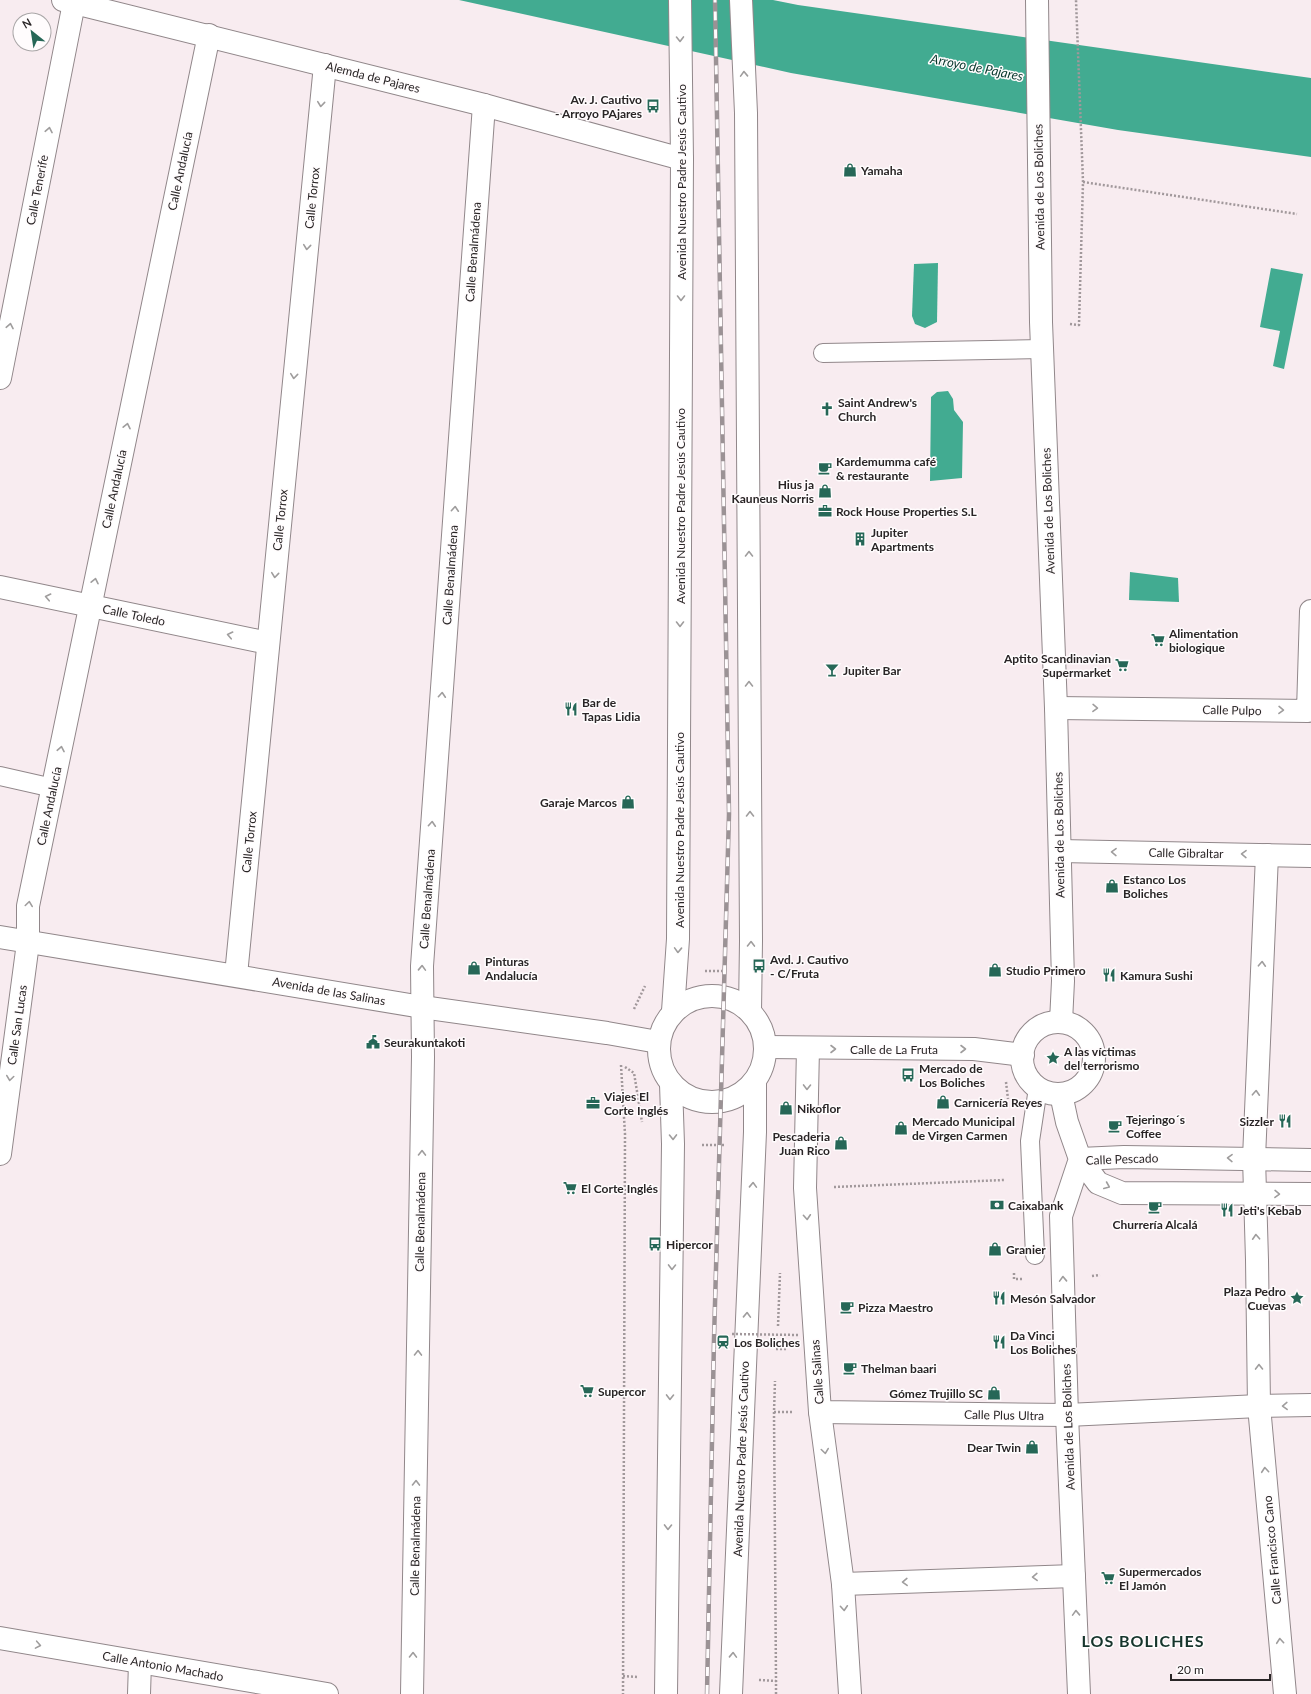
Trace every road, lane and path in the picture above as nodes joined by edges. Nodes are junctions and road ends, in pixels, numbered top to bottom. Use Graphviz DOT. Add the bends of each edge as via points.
graph roads {
  1 [pos="680,0"];
  2 [pos="741,0"];
  3 [pos="68,1"];
  4 [pos="1076,1"];
  5 [pos="1037,2"];
  6 [pos="208,35"];
  7 [pos="325,65"];
  8 [pos="484,105"];
  9 [pos="682,159"];
  10 [pos="1083,182"];
  11 [pos="1297,214"];
  12 [pos="1041,322"];
  13 [pos="1042,349"];
  14 [pos="824,353"];
  15 [pos="0,378"];
  16 [pos="0,587"];
  17 [pos="90,606"];
  18 [pos="1311,611"];
  19 [pos="268,643"];
  20 [pos="1056,708"];
  21 [pos="0,776"];
  22 [pos="53,788"];
  23 [pos="1060,851"];
  24 [pos="1267,854"];
  25 [pos="1311,856"];
  26 [pos="0,937"];
  27 [pos="28,943"];
  28 [pos="677,970"];
  29 [pos="236,975"];
  30 [pos="422,1007"];
  31 [pos="750,1011"];
  32 [pos="674,1012"];
  33 [pos="1061,1022"];
  34 [pos="607,1033"];
  35 [pos="658,1042"];
  36 [pos="766,1047"];
  37 [pos="808,1048"];
  38 [pos="1023,1055"];
  39 [pos="1006,1077"];
  40 [pos="755,1081"];
  41 [pos="671,1084"];
  42 [pos="1038,1088"];
  43 [pos="1061,1094"];
  44 [pos="1008,1106"];
  45 [pos="1009,1120"];
  46 [pos="986,1122"];
  47 [pos="642,1127"];
  48 [pos="673,1144"];
  49 [pos="726,1146"];
  50 [pos="0,1154"];
  51 [pos="1254,1158"];
  52 [pos="1080,1159"];
  53 [pos="1311,1160"];
  54 [pos="1004,1180"];
  55 [pos="805,1188"];
  56 [pos="1254,1194"];
  57 [pos="1311,1194"];
  58 [pos="1035,1255"];
  59 [pos="1014,1272"];
  60 [pos="1100,1276"];
  61 [pos="1063,1277"];
  62 [pos="740,1333"];
  63 [pos="732,1334"];
  64 [pos="799,1335"];
  65 [pos="740,1341"];
  66 [pos="1311,1405"];
  67 [pos="1259,1406"];
  68 [pos="820,1412"];
  69 [pos="1067,1416"];
  70 [pos="1074,1576"];
  71 [pos="843,1584"];
  72 [pos="0,1638"];
  73 [pos="140,1662"];
  74 [pos="776,1680"];
  75 [pos="140,1694"];
  76 [pos="327,1694"];
  77 [pos="412,1694"];
  78 [pos="623,1694"];
  79 [pos="666,1694"];
  80 [pos="731,1694"];
  81 [pos="776,1694"];
  82 [pos="850,1694"];
  83 [pos="1079,1694"];
  84 [pos="1285,1694"];
  1 -- 9 [label="street, Avenida Nuestro Padre Jesús Cautivo, one-way"];
  31 -- 2 [label="street, one-way" via="746,113"];
  3 -- 6 [label="street, Alemda de Pajares"];
  15 -- 3 [label="street, Calle Tenerife, one-way"];
  4 -- 10 [label="path"];
  5 -- 12 [label="street, Avenida de Los Boliches"];
  6 -- 7 [label="street, Alemda de Pajares"];
  17 -- 6 [label="street, Calle Andalucía, one-way"];
  7 -- 8 [label="street, Alemda de Pajares"];
  7 -- 19 [label="street, Calle Torrox, one-way"];
  8 -- 9 [label="street, Alemda de Pajares"];
  30 -- 8 [label="street, Calle Benalmádena, one-way" via="422,966"];
  9 -- 28 [label="street, Avenida Nuestro Padre Jesús Cautivo, one-way"];
  10 -- 11 [label="path"];
  10 -- 12 [label="path" via="1079,324"];
  12 -- 13 [label="street, Avenida de Los Boliches"];
  13 -- 14 [label="lane"];
  13 -- 20 [label="street, Avenida de Los Boliches"];
  17 -- 16 [label="street, Calle Toledo, one-way"];
  19 -- 17 [label="street, Calle Toledo, one-way"];
  22 -- 17 [label="street, Calle Andalucía, one-way"];
  20 -- 18 [label="street, Calle Pulpo, one-way" via="1308,710"];
  19 -- 29 [label="street, Calle Torrox"];
  20 -- 23 [label="street, Avenida de Los Boliches"];
  21 -- 22 [label="lane"];
  27 -- 22 [label="street, Calle Andalucía, one-way" via="28,906"];
  24 -- 23 [label="street, Calle Gibraltar, one-way"];
  23 -- 33 [label="street, Avenida de Los Boliches" via="1063,981"];
  24 -- 25 [label="street, Calle Gibraltar"];
  51 -- 24 [label="street, Calle Francisco Cano, one-way"];
  26 -- 27 [label="street, Avenida de las Salinas"];
  27 -- 29 [label="street, Avenida de las Salinas"];
  27 -- 50 [label="street, Calle San Lucas, one-way"];
  28 -- 32 [label="street, Avenida Nuestro Padre Jesús Cautivo"];
  28 -- 34 [label="path" via="654,969 632,1012 610,1018"];
  29 -- 30 [label="street, Avenida de las Salinas"];
  30 -- 34 [label="street, Avenida de las Salinas"];
  77 -- 30 [label="street, Calle Benalmádena, one-way"];
  31 -- 32 [label="street" via="736,1001 720,996 704,996 687,1001"];
  31 -- 36 [label="street" via="764,1034"];
  32 -- 35 [label="street" via="664,1025"];
  33 -- 38 [label="street" via="1040,1028 1031,1035 1025,1044"];
  33 -- 43 [label="street" via="1073,1025 1083,1032 1094,1052 1094,1064 1090,1076 1082,1085"];
  34 -- 35 [label="street, Avenida de las Salinas"];
  35 -- 41 [label="street" via="658,1057 663,1072"];
  36 -- 37 [label="street, Calle de La Fruta"];
  36 -- 40 [label="street" via="763,1065"];
  37 -- 38 [label="street, Calle de La Fruta, one-way" via="974,1049"];
  37 -- 55 [label="street, Calle Salinas, one-way"];
  38 -- 42 [label="street" via="1026,1074"];
  39 -- 44 [label="path"];
  40 -- 41 [label="street" via="744,1092 730,1100 714,1103 698,1101 683,1095"];
  80 -- 40 [label="street, Avenida Nuestro Padre Jesús Cautivo, one-way"];
  41 -- 48 [label="street, one-way"];
  42 -- 43 [label="street" via="1049,1093"];
  42 -- 58 [label="lane" via="1030,1141"];
  43 -- 52 [label="street" via="1067,1122"];
  45 -- 46 [label="path"];
  47 -- 78 [label="path" via="634,1074 620,1064 625,1134"];
  48 -- 49 [label="path"];
  48 -- 79 [label="street, one-way"];
  51 -- 52 [label="street, Calle Pescado, one-way"];
  51 -- 53 [label="street, Calle Pescado"];
  51 -- 56 [label="street, Calle Francisco Cano"];
  52 -- 56 [label="street, Calle Pescado, one-way" via="1098,1183 1122,1193"];
  52 -- 61 [label="street, Avenida de Los Boliches" via="1061,1216"];
  54 -- 55 [label="path"];
  55 -- 68 [label="street, Calle Salinas, one-way"];
  56 -- 57 [label="street, Calle Pescado, one-way"];
  67 -- 56 [label="street, Calle Francisco Cano, one-way"];
  59 -- 61 [label="path" via="1014,1279"];
  60 -- 61 [label="path"];
  69 -- 61 [label="street, Avenida de Los Boliches, one-way"];
  62 -- 65 [label="path"];
  63 -- 64 [label="path, bridge"];
  66 -- 67 [label="street, Calle Plus Ultra, one-way"];
  67 -- 69 [label="street, Calle Plus Ultra"];
  84 -- 67 [label="street, Calle Francisco Cano, one-way"];
  68 -- 69 [label="street, Calle Plus Ultra"];
  68 -- 71 [label="street, Calle Salinas, one-way"];
  69 -- 70 [label="street, Avenida de Los Boliches"];
  70 -- 71 [label="street, one-way"];
  83 -- 70 [label="street, Avenida de Los Boliches, one-way"];
  71 -- 82 [label="street, Calle Salinas, one-way"];
  72 -- 73 [label="street, Calle Antonio Machado, one-way"];
  73 -- 75 [label="street"];
  73 -- 76 [label="street, Calle Antonio Machado"];
  74 -- 81 [label="path"];
}
